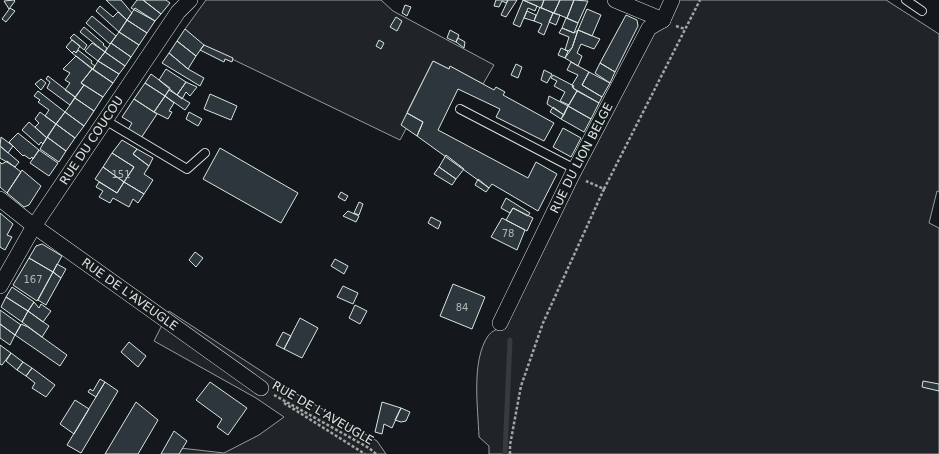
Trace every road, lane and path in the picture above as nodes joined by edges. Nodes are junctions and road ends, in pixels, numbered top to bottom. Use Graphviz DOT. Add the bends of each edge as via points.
graph roads {
  1 [pos="190,0"];
  2 [pos="615,0"];
  3 [pos="672,0"];
  4 [pos="700,0"];
  5 [pos="906,0"];
  6 [pos="922,11"];
  7 [pos="663,20"];
  8 [pos="460,109"];
  9 [pos="105,120"];
  10 [pos="205,153"];
  11 [pos="573,172"];
  12 [pos="604,189"];
  13 [pos="0,199"];
  14 [pos="34,226"];
  15 [pos="0,286"];
  16 [pos="500,323"];
  17 [pos="261,388"];
  18 [pos="365,454"];
  19 [pos="376,454"];
  20 [pos="510,454"];
  1 -- 9 [label="street, RUE DU COUCOU" via="178,12"];
  2 -- 7 [label="street"];
  3 -- 7 [label="street, RUE DU LION BELGE"];
  4 -- 12 [label="path"];
  5 -- 6 [label="lane"];
  7 -- 11 [label="street, RUE DU LION BELGE" via="650,28"];
  8 -- 11 [label="lane"];
  9 -- 10 [label="lane" via="187,169"];
  9 -- 14 [label="street, RUE DU COUCOU"];
  11 -- 12 [label="path"];
  11 -- 16 [label="street, RUE DU LION BELGE"];
  12 -- 20 [label="path" via="543,323 521,386"];
  13 -- 14 [label="street, RUE DE L'AVEUGLE"];
  14 -- 15 [label="street, RUE DU COUCOU"];
  14 -- 17 [label="street, RUE DE L'AVEUGLE"];
  17 -- 18 [label="path"];
  17 -- 19 [label="path, RUE DE L'AVEUGLE" via="370,448"];
}
